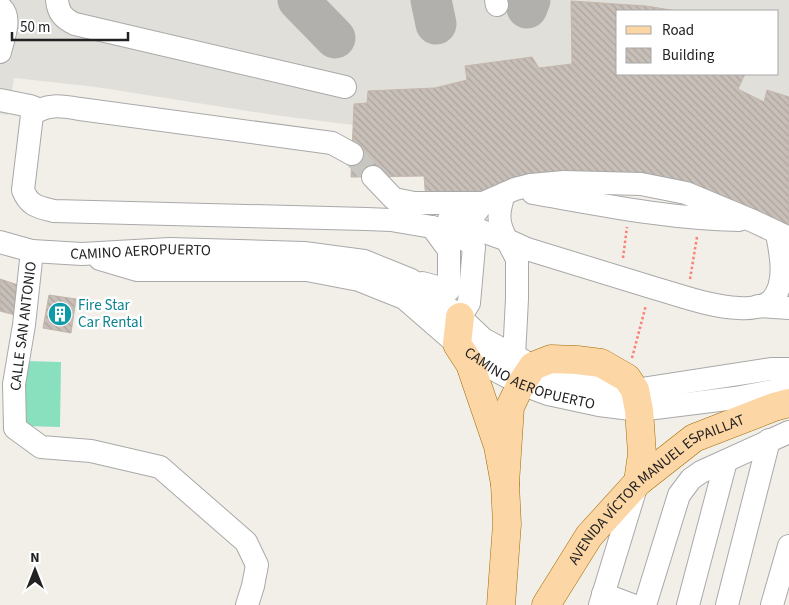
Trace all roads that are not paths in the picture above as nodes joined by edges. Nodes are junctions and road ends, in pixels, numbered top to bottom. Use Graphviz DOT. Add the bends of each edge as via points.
graph roads {
  1 [pos="57,0"];
  2 [pos="0,7"];
  3 [pos="0,49"];
  4 [pos="345,87"];
  5 [pos="0,100"];
  6 [pos="38,110"];
  7 [pos="352,154"];
  8 [pos="373,177"];
  9 [pos="23,190"];
  10 [pos="509,192"];
  11 [pos="482,203"];
  12 [pos="753,221"];
  13 [pos="432,227"];
  14 [pos="783,236"];
  15 [pos="464,240"];
  16 [pos="507,240"];
  17 [pos="0,242"];
  18 [pos="32,251"];
  19 [pos="82,254"];
  20 [pos="411,280"];
  21 [pos="455,286"];
  22 [pos="758,306"];
  23 [pos="789,308"];
  24 [pos="460,317"];
  25 [pos="457,344"];
  26 [pos="523,369"];
  27 [pos="789,369"];
  28 [pos="789,388"];
  29 [pos="634,393"];
  30 [pos="789,403"];
  31 [pos="779,436"];
  32 [pos="726,461"];
  33 [pos="638,482"];
  34 [pos="505,484"];
  35 [pos="789,546"];
  36 [pos="601,600"];
  37 [pos="247,605"];
  38 [pos="501,605"];
  39 [pos="546,605"];
  40 [pos="632,605"];
  41 [pos="645,605"];
  42 [pos="688,605"];
  43 [pos="727,605"];
  44 [pos="772,605"];
  1 -- 4 [label="street" via="62,16 75,24"];
  2 -- 3 [label="street" via="6,15 6,23"];
  5 -- 6 [label="street"];
  6 -- 7 [label="street" via="60,106 332,143"];
  6 -- 9 [label="street" via="32,115"];
  8 -- 11 [label="street" via="394,198 414,203"];
  9 -- 13 [label="street" via="27,200 37,207 54,211 391,220"];
  9 -- 15 [label="street" via="53,198 393,210 448,218"];
  10 -- 11 [label="street"];
  10 -- 12 [label="street" via="700,219"];
  10 -- 12 [label="street" via="532,185 564,182 641,184 686,193"];
  10 -- 16 [label="street" via="498,213"];
  11 -- 15 [label="street"];
  12 -- 14 [label="street"];
  13 -- 15 [label="street"];
  13 -- 21 [label="street" via="449,250"];
  14 -- 22 [label="street" via="780,282 771,300"];
  15 -- 16 [label="street"];
  15 -- 24 [label="street" via="474,247 469,303"];
  16 -- 22 [label="street" via="687,298 741,309"];
  16 -- 26 [label="street" via="517,259"];
  17 -- 18 [label="street"];
  18 -- 19 [label="street"];
  18 -- 37 [label="street, CALLE SAN ANTONIO" via="14,384 15,428 41,447 91,451 160,468 246,542 257,565"];
  19 -- 20 [label="street, CAMINO AEROPUERTO" via="170,249 304,253 364,261"];
  19 -- 25 [label="street, CAMINO AEROPUERTO" via="137,270 307,270 359,280 404,298"];
  20 -- 21 [label="street"];
  20 -- 24 [label="street, CAMINO AEROPUERTO"];
  21 -- 24 [label="street"];
  22 -- 23 [label="street"];
  24 -- 25 [label="main road"];
  24 -- 26 [label="street, CAMINO AEROPUERTO"];
  25 -- 26 [label="street, CAMINO AEROPUERTO" via="495,370"];
  25 -- 34 [label="main road" via="470,364 498,446"];
  26 -- 29 [label="main road" via="551,359 601,363"];
  26 -- 29 [label="street, CAMINO AEROPUERTO" via="548,394 599,405"];
  26 -- 34 [label="main road" via="510,407"];
  27 -- 29 [label="street, CAMINO AEROPUERTO"];
  28 -- 29 [label="street, CAMINO AEROPUERTO" via="726,399"];
  29 -- 33 [label="main road" via="642,454"];
  30 -- 33 [label="main road, AVENIDA VÍCTOR MANUEL ESPAILLAT" via="694,438"];
  31 -- 32 [label="street"];
  31 -- 43 [label="street"];
  32 -- 41 [label="street" via="691,478 679,495"];
  32 -- 42 [label="street"];
  33 -- 36 [label="street"];
  33 -- 39 [label="main road, AVENIDA VÍCTOR MANUEL ESPAILLAT" via="589,536"];
  34 -- 38 [label="main road" via="507,524"];
  35 -- 44 [label="street"];
  36 -- 40 [label="street"];
}
